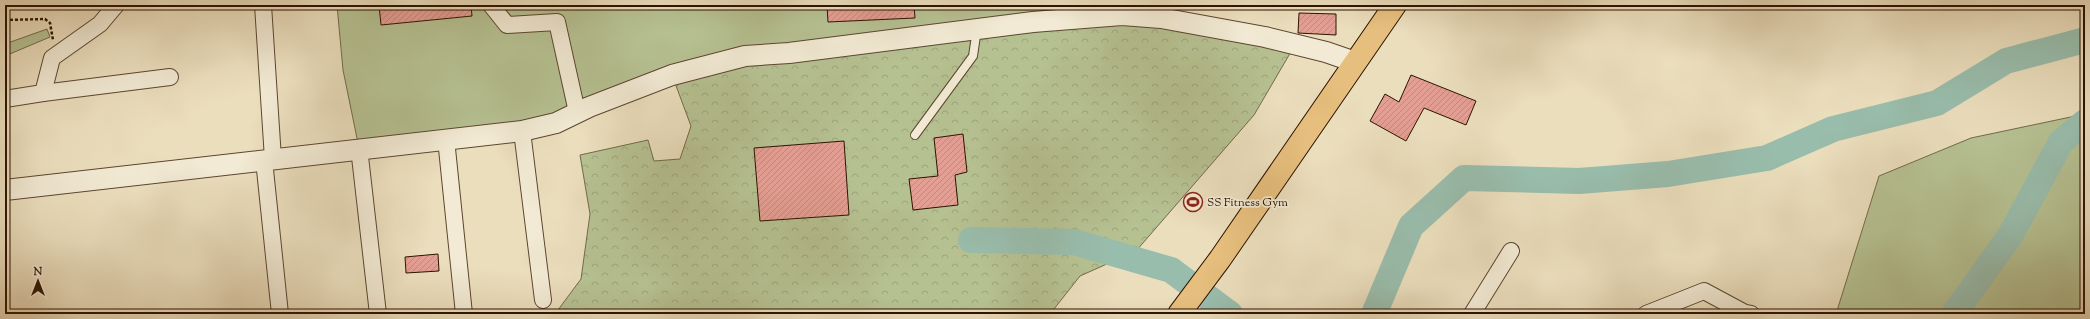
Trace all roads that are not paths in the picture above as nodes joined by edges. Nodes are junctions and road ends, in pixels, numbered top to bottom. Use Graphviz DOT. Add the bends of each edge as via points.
graph roads {
  1 [pos="116,5"];
  2 [pos="263,5"];
  3 [pos="491,5"];
  4 [pos="1395,5"];
  5 [pos="977,28"];
  6 [pos="1355,62"];
  7 [pos="170,77"];
  8 [pos="43,93"];
  9 [pos="5,99"];
  10 [pos="577,112"];
  11 [pos="522,131"];
  12 [pos="915,135"];
  13 [pos="446,139"];
  14 [pos="359,148"];
  15 [pos="268,160"];
  16 [pos="5,190"];
  17 [pos="1511,250"];
  18 [pos="543,300"];
  19 [pos="1183,309"];
  20 [pos="280,314"];
  21 [pos="378,314"];
  22 [pos="464,314"];
  23 [pos="1472,314"];
  24 [pos="1646,314"];
  25 [pos="1751,314"];
  1 -- 8 [label="street" via="100,24 52,58"];
  2 -- 15 [label="street"];
  3 -- 10 [label="street" via="507,25 557,22"];
  4 -- 6 [label="main road"];
  5 -- 6 [label="street" via="1122,15 1161,18 1265,37"];
  5 -- 10 [label="street" via="789,53 745,56 672,75"];
  5 -- 12 [label="lane" via="973,56"];
  6 -- 19 [label="main road"];
  7 -- 8 [label="street"];
  8 -- 9 [label="street"];
  10 -- 11 [label="street" via="556,123"];
  11 -- 13 [label="street"];
  11 -- 18 [label="street"];
  13 -- 14 [label="street"];
  13 -- 22 [label="street"];
  14 -- 15 [label="street"];
  14 -- 21 [label="street"];
  15 -- 16 [label="street"];
  15 -- 20 [label="street"];
  17 -- 23 [label="street"];
  24 -- 25 [label="street" via="1704,291"];
}
